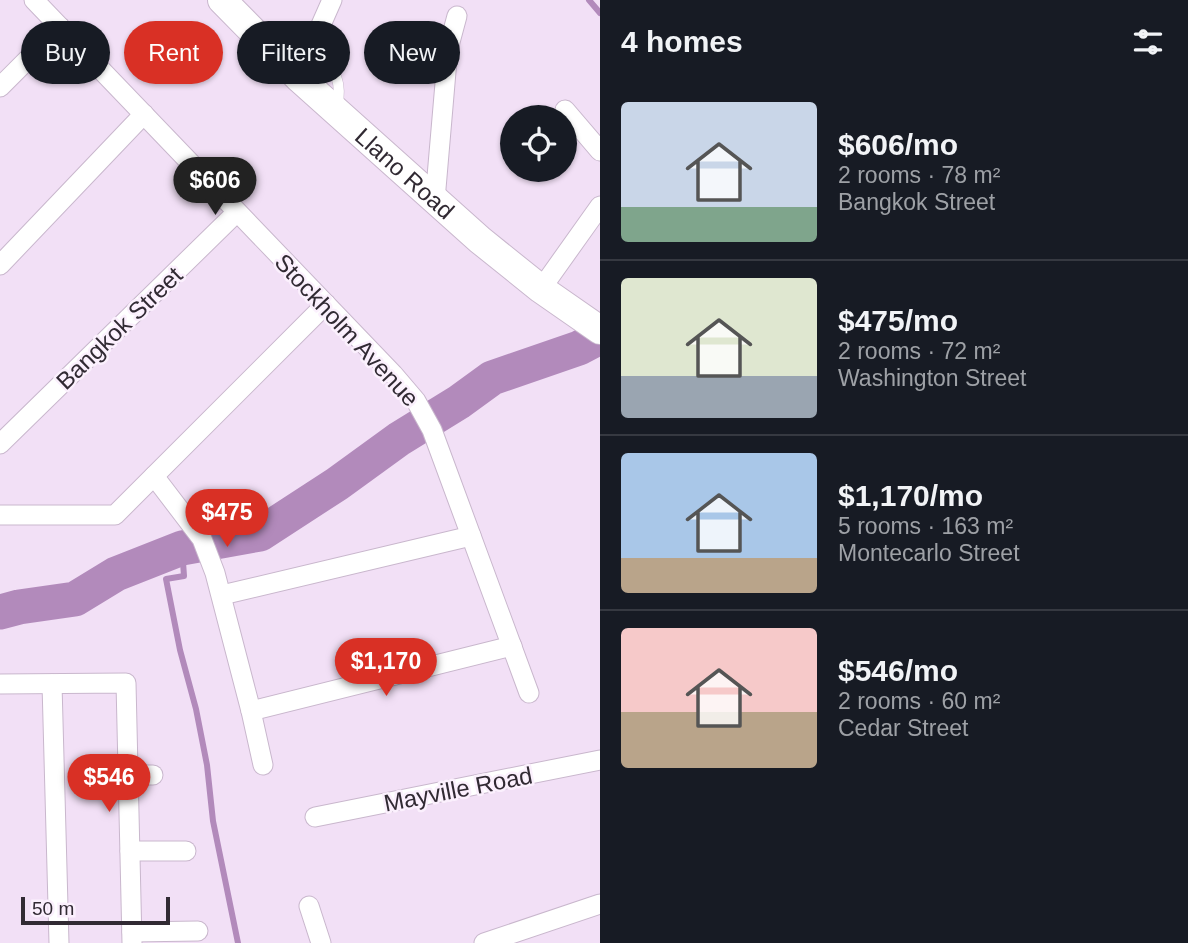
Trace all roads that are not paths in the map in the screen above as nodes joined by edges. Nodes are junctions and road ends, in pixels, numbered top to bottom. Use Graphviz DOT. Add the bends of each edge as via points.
graph roads {
  1 [pos="34,0"];
  2 [pos="222,0"];
  3 [pos="332,0"];
  4 [pos="457,16"];
  5 [pos="54,21"];
  6 [pos="243,21"];
  7 [pos="323,21"];
  8 [pos="21,65"];
  9 [pos="110,79"];
  10 [pos="306,84"];
  11 [pos="339,84"];
  12 [pos="0,86"];
  13 [pos="337,112"];
  14 [pos="144,114"];
  15 [pos="577,124"];
  16 [pos="600,151"];
  17 [pos="435,200"];
  18 [pos="600,206"];
  19 [pos="237,212"];
  20 [pos="0,265"];
  21 [pos="541,289"];
  22 [pos="326,304"];
  23 [pos="600,330"];
  24 [pos="0,444"];
  25 [pos="154,476"];
  26 [pos="0,516"];
  27 [pos="471,536"];
  28 [pos="222,596"];
  29 [pos="512,646"];
  30 [pos="0,684"];
  31 [pos="52,684"];
  32 [pos="529,693"];
  33 [pos="251,711"];
  34 [pos="600,760"];
  35 [pos="263,765"];
  36 [pos="129,775"];
  37 [pos="153,775"];
  38 [pos="315,817"];
  39 [pos="130,851"];
  40 [pos="186,851"];
  41 [pos="600,904"];
  42 [pos="309,906"];
  43 [pos="198,931"];
  44 [pos="132,937"];
  45 [pos="58,943"];
  46 [pos="321,943"];
  47 [pos="484,943"];
  1 -- 5 [label="street, Stockholm Avenue"];
  2 -- 6 [label="main road, Llano Road"];
  3 -- 7 [label="street"];
  4 -- 17 [label="street" via="448,51"];
  8 -- 12 [label="street"];
  9 -- 14 [label="street, Stockholm Avenue"];
  10 -- 13 [label="main road, Llano Road"];
  11 -- 13 [label="lane"];
  13 -- 17 [label="main road, Llano Road"];
  14 -- 19 [label="street, Stockholm Avenue"];
  14 -- 20 [label="street"];
  15 -- 16 [label="street"];
  17 -- 21 [label="main road, Llano Road"];
  18 -- 21 [label="street"];
  19 -- 22 [label="street, Stockholm Avenue"];
  19 -- 24 [label="street, Bangkok Street"];
  21 -- 23 [label="main road, Llano Road"];
  22 -- 25 [label="street"];
  22 -- 27 [label="street, Stockholm Avenue" via="406,389 427,421"];
  25 -- 26 [label="street" via="115,515"];
  25 -- 28 [label="street" via="202,539"];
  27 -- 28 [label="street"];
  27 -- 29 [label="street, Stockholm Avenue"];
  28 -- 33 [label="street"];
  29 -- 32 [label="street, Stockholm Avenue"];
  29 -- 33 [label="street"];
  30 -- 31 [label="street"];
  31 -- 36 [label="street" via="126,683"];
  31 -- 45 [label="street"];
  33 -- 35 [label="street"];
  34 -- 38 [label="street, Mayville Road"];
  36 -- 37 [label="street"];
  36 -- 39 [label="street"];
  39 -- 40 [label="street"];
  39 -- 44 [label="street"];
  41 -- 47 [label="street"];
  42 -- 46 [label="street"];
  43 -- 44 [label="street"];
}
